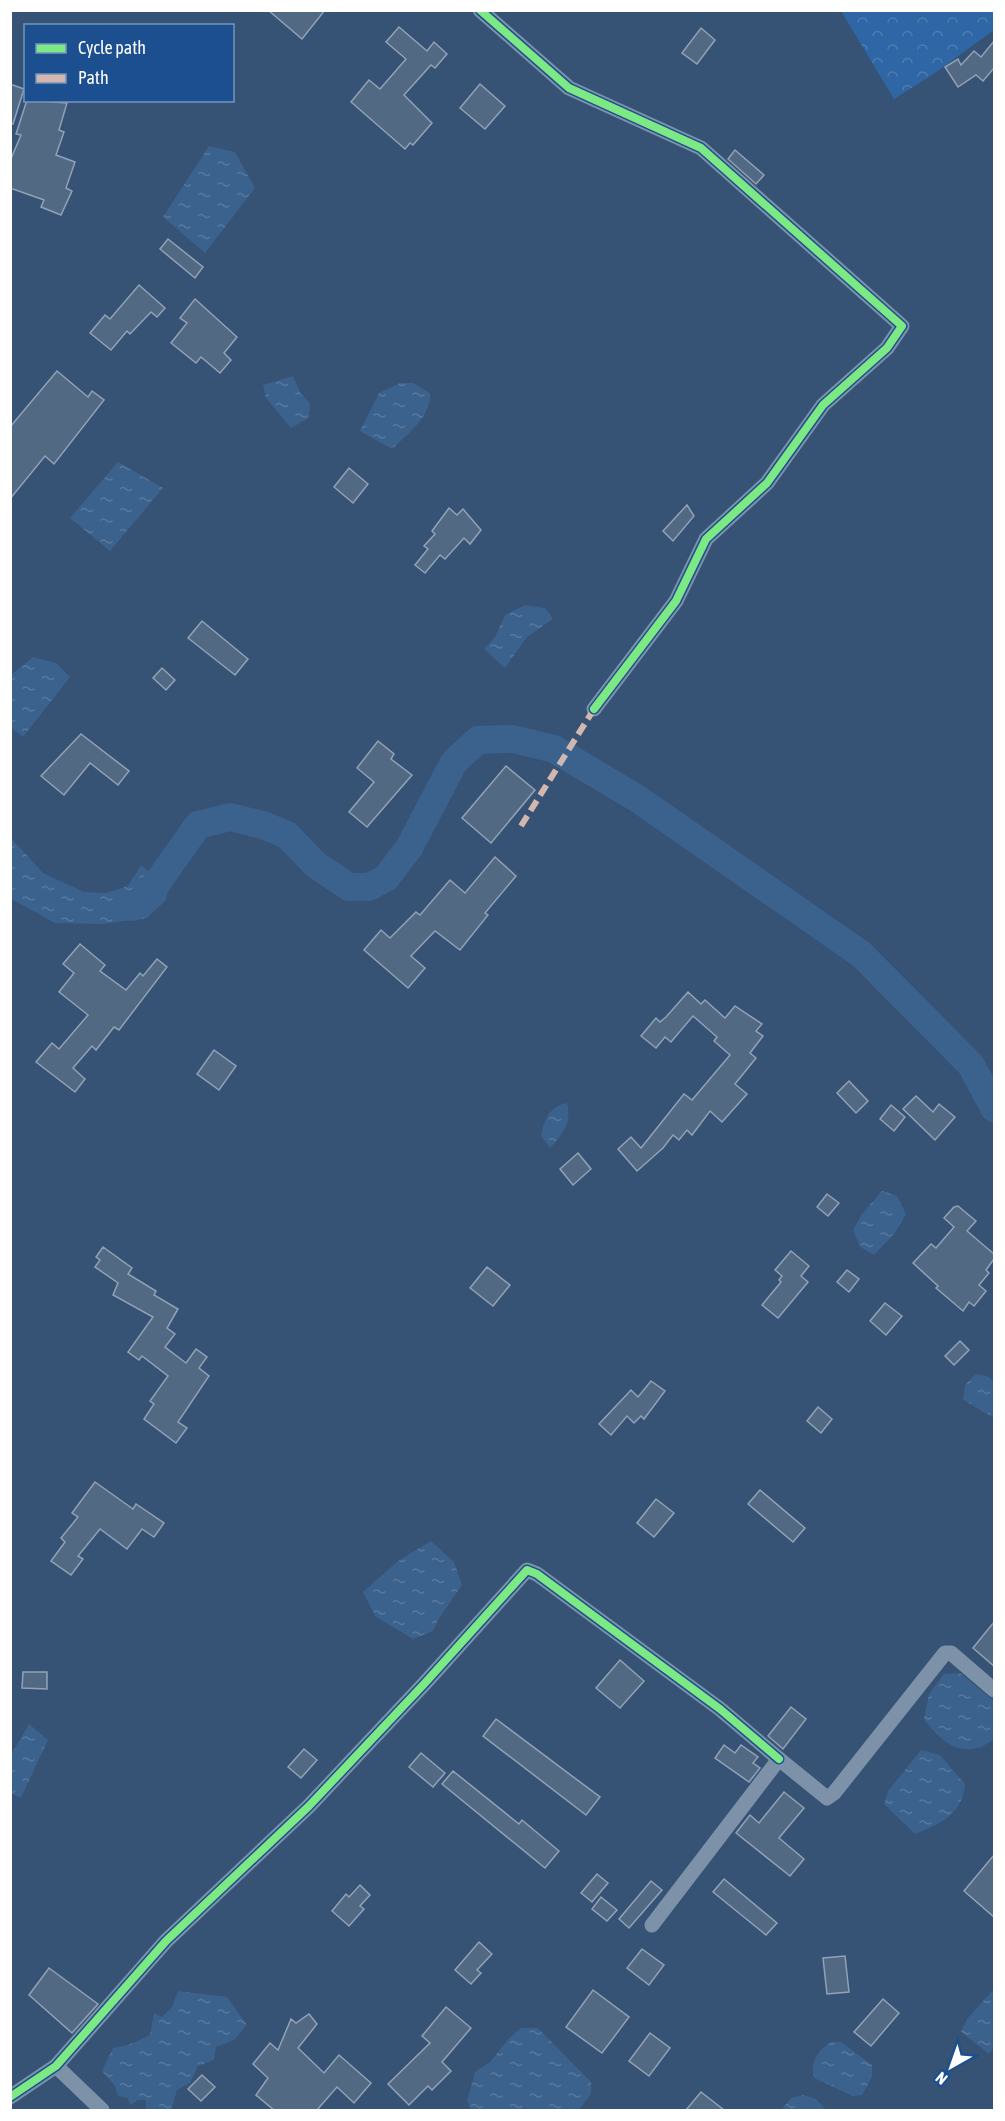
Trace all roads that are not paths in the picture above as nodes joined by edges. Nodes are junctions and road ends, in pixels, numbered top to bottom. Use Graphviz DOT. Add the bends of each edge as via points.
graph roads {
  1 [pos="480,10"];
  2 [pos="594,709"];
  3 [pos="994,1690"];
  4 [pos="779,1759"];
  5 [pos="652,1925"];
  6 [pos="56,2066"];
  7 [pos="10,2097"];
  8 [pos="102,2110"];
  1 -- 2 [label="street" via="569,88 701,148 902,326 887,348 823,405 767,483 706,539 676,601"];
  3 -- 4 [label="street" via="951,1653 945,1653 827,1797"];
  4 -- 5 [label="street"];
  4 -- 6 [label="street" via="720,1709 527,1570 309,1806 158,1949"];
  6 -- 7 [label="street"];
  6 -- 8 [label="street"];
}
